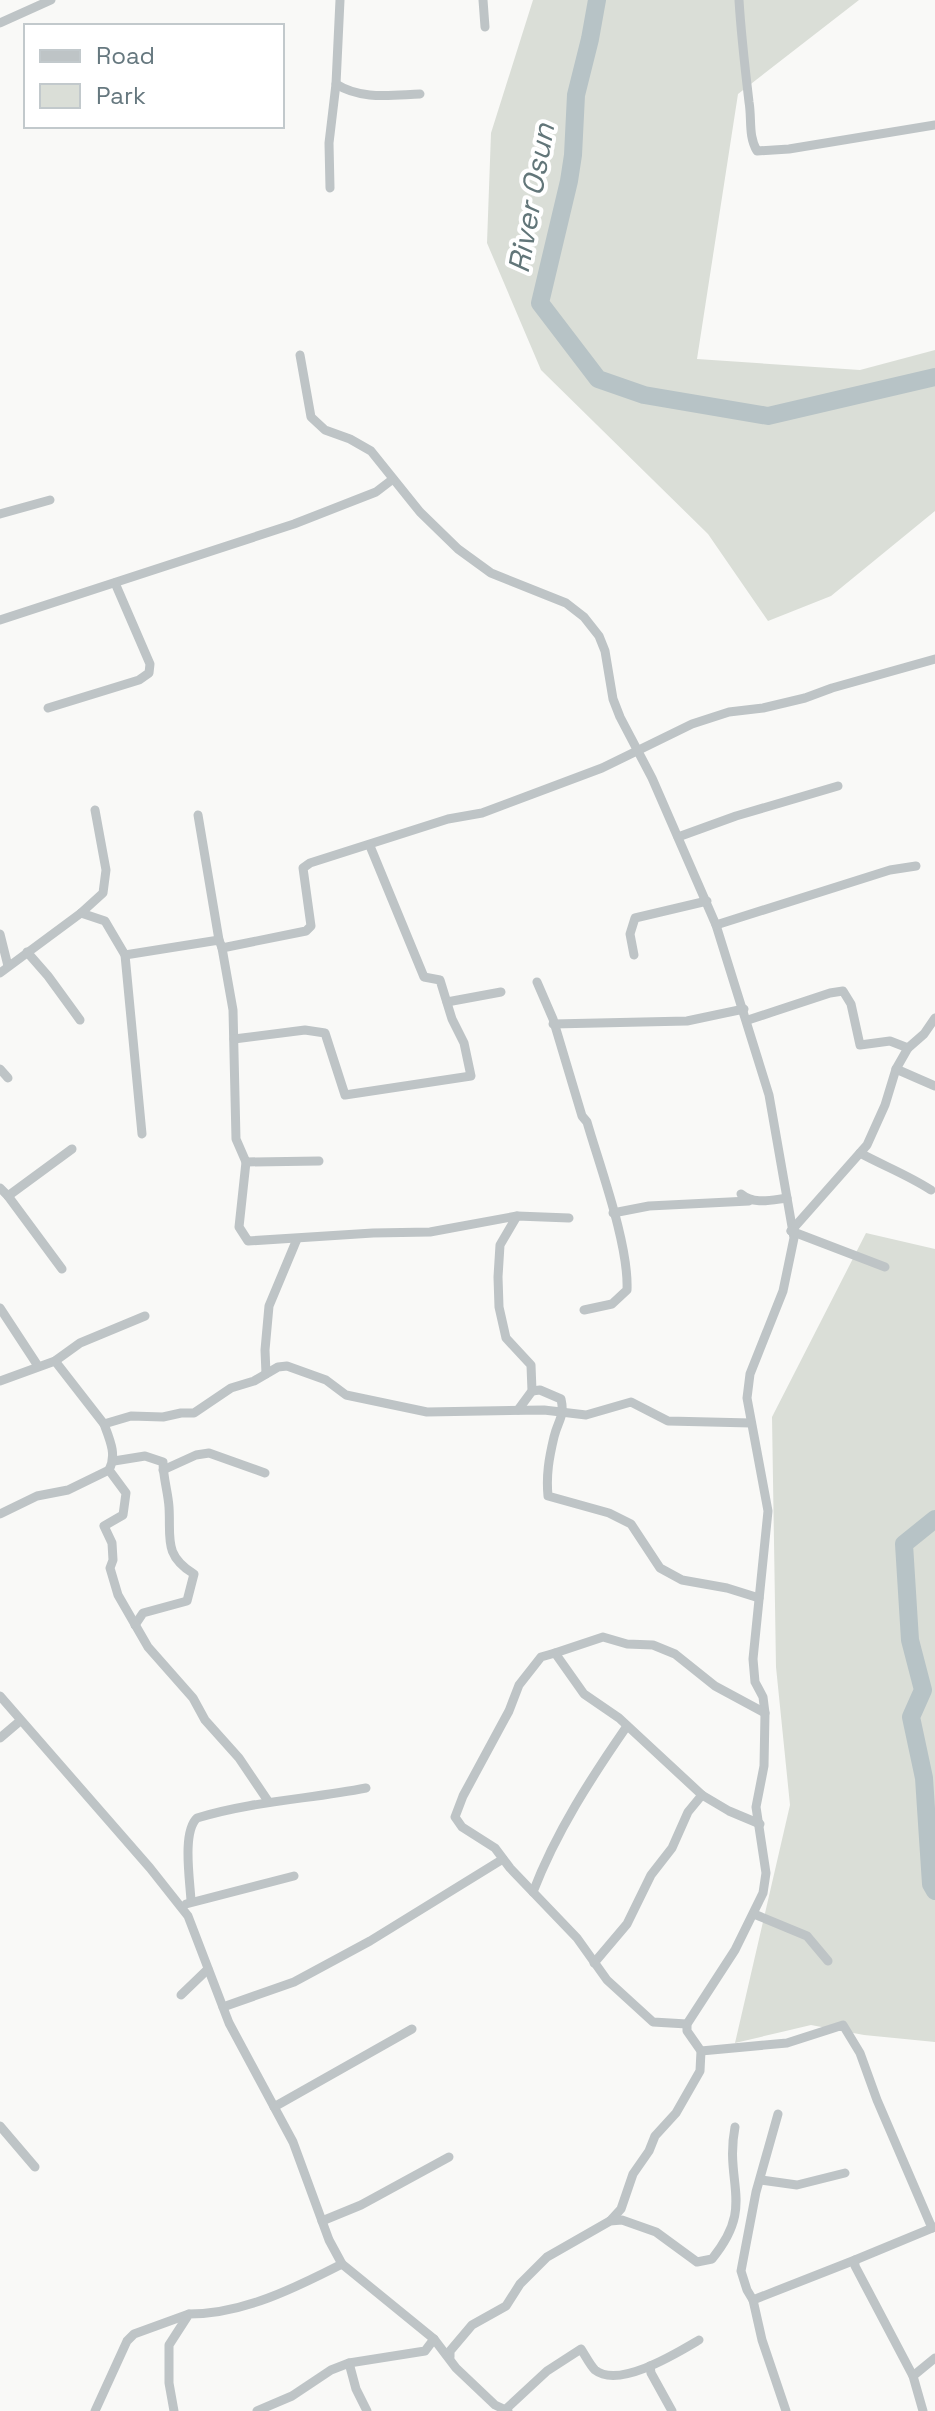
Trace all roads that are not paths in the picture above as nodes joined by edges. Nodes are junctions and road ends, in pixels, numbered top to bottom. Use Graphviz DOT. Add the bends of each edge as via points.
graph roads {
  1 [pos="51,0"];
  2 [pos="340,0"];
  3 [pos="483,0"];
  4 [pos="739,0"];
  5 [pos="0,23"];
  6 [pos="485,27"];
  7 [pos="336,84"];
  8 [pos="420,94"];
  9 [pos="935,125"];
  10 [pos="330,188"];
  11 [pos="300,355"];
  12 [pos="393,479"];
  13 [pos="50,500"];
  14 [pos="0,514"];
  15 [pos="115,583"];
  16 [pos="0,620"];
  17 [pos="935,659"];
  18 [pos="48,708"];
  19 [pos="637,753"];
  20 [pos="838,786"];
  21 [pos="95,810"];
  22 [pos="198,815"];
  23 [pos="678,837"];
  24 [pos="370,846"];
  25 [pos="916,866"];
  26 [pos="707,901"];
  27 [pos="81,913"];
  28 [pos="716,925"];
  29 [pos="0,934"];
  30 [pos="221,944"];
  31 [pos="27,952"];
  32 [pos="125,955"];
  33 [pos="634,955"];
  34 [pos="4,969"];
  35 [pos="537,982"];
  36 [pos="501,992"];
  37 [pos="447,1002"];
  38 [pos="744,1009"];
  39 [pos="935,1018"];
  40 [pos="80,1020"];
  41 [pos="748,1020"];
  42 [pos="553,1024"];
  43 [pos="234,1039"];
  44 [pos="908,1048"];
  45 [pos="0,1069"];
  46 [pos="896,1069"];
  47 [pos="8,1078"];
  48 [pos="935,1086"];
  49 [pos="142,1134"];
  50 [pos="72,1149"];
  51 [pos="860,1153"];
  52 [pos="319,1161"];
  53 [pos="246,1162"];
  54 [pos="931,1190"];
  55 [pos="4,1192"];
  56 [pos="787,1198"];
  57 [pos="613,1213"];
  58 [pos="517,1216"];
  59 [pos="569,1218"];
  60 [pos="791,1231"];
  61 [pos="297,1239"];
  62 [pos="885,1267"];
  63 [pos="62,1269"];
  64 [pos="0,1308"];
  65 [pos="584,1310"];
  66 [pos="145,1316"];
  67 [pos="55,1361"];
  68 [pos="38,1366"];
  69 [pos="266,1374"];
  70 [pos="0,1381"];
  71 [pos="532,1391"];
  72 [pos="518,1410"];
  73 [pos="564,1412"];
  74 [pos="751,1423"];
  75 [pos="104,1424"];
  76 [pos="111,1465"];
  77 [pos="163,1470"];
  78 [pos="265,1473"];
  79 [pos="0,1514"];
  80 [pos="759,1598"];
  81 [pos="135,1625"];
  82 [pos="555,1653"];
  83 [pos="0,1696"];
  84 [pos="765,1713"];
  85 [pos="20,1721"];
  86 [pos="627,1726"];
  87 [pos="0,1738"];
  88 [pos="366,1788"];
  89 [pos="702,1795"];
  90 [pos="268,1801"];
  91 [pos="760,1824"];
  92 [pos="503,1859"];
  93 [pos="294,1876"];
  94 [pos="533,1892"];
  95 [pos="186,1904"];
  96 [pos="754,1914"];
  97 [pos="828,1961"];
  98 [pos="594,1963"];
  99 [pos="208,1969"];
  100 [pos="181,1995"];
  101 [pos="223,2007"];
  102 [pos="687,2024"];
  103 [pos="412,2029"];
  104 [pos="701,2051"];
  105 [pos="274,2107"];
  106 [pos="778,2114"];
  107 [pos="0,2126"];
  108 [pos="735,2127"];
  109 [pos="449,2157"];
  110 [pos="35,2167"];
  111 [pos="845,2173"];
  112 [pos="761,2180"];
  113 [pos="322,2221"];
  114 [pos="610,2221"];
  115 [pos="934,2227"];
  116 [pos="855,2260"];
  117 [pos="342,2264"];
  118 [pos="753,2300"];
  119 [pos="189,2314"];
  120 [pos="434,2339"];
  121 [pos="699,2340"];
  122 [pos="442,2348"];
  123 [pos="425,2351"];
  124 [pos="450,2357"];
  125 [pos="935,2358"];
  126 [pos="349,2363"];
  127 [pos="650,2366"];
  128 [pos="913,2376"];
  129 [pos="507,2410"];
  130 [pos="95,2411"];
  131 [pos="174,2411"];
  132 [pos="257,2411"];
  133 [pos="367,2411"];
  134 [pos="672,2411"];
  135 [pos="786,2411"];
  136 [pos="923,2411"];
  1 -- 5 [label="street"];
  2 -- 7 [label="street"];
  3 -- 6 [label="street"];
  4 -- 9 [label="street" via="751,142 757,151"];
  7 -- 8 [label="street" via="366,95"];
  7 -- 10 [label="street"];
  11 -- 12 [label="street" via="311,417 325,430 371,451"];
  12 -- 15 [label="street" via="342,507"];
  12 -- 19 [label="street" via="458,549 491,573 566,603 584,617 605,651 613,699"];
  13 -- 14 [label="street"];
  15 -- 16 [label="street"];
  15 -- 18 [label="street" via="150,664 149,673"];
  17 -- 19 [label="street" via="805,698 729,712 692,724"];
  19 -- 23 [label="street"];
  19 -- 24 [label="street" via="482,813"];
  20 -- 23 [label="street"];
  21 -- 27 [label="street" via="106,880 103,893"];
  22 -- 30 [label="street"];
  23 -- 26 [label="street"];
  24 -- 30 [label="street" via="303,868 312,917 306,931"];
  24 -- 37 [label="street" via="424,977 440,980"];
  25 -- 28 [label="street"];
  26 -- 28 [label="street"];
  26 -- 33 [label="street" via="635,918 630,934"];
  27 -- 31 [label="street"];
  27 -- 32 [label="street" via="105,921"];
  28 -- 38 [label="street"];
  29 -- 34 [label="street"];
  30 -- 32 [label="street"];
  30 -- 43 [label="street"];
  31 -- 34 [label="street"];
  31 -- 40 [label="street"];
  32 -- 49 [label="street"];
  35 -- 42 [label="street"];
  36 -- 37 [label="street"];
  37 -- 43 [label="street" via="471,1076 345,1095 325,1033 305,1030"];
  38 -- 41 [label="street"];
  38 -- 42 [label="street" via="687,1021"];
  39 -- 44 [label="street"];
  41 -- 44 [label="street" via="843,991 860,1045 890,1041"];
  41 -- 56 [label="street" via="769,1095"];
  42 -- 57 [label="street"];
  43 -- 53 [label="street" via="236,1139"];
  44 -- 46 [label="street"];
  45 -- 47 [label="street"];
  46 -- 48 [label="street"];
  46 -- 51 [label="street" via="885,1105"];
  50 -- 55 [label="street"];
  51 -- 54 [label="street"];
  51 -- 60 [label="street"];
  52 -- 53 [label="street"];
  53 -- 61 [label="street" via="239,1227 248,1241"];
  55 -- 63 [label="street"];
  56 -- 57 [label="street" via="745,1197"];
  56 -- 60 [label="street"];
  57 -- 65 [label="street" via="627,1290 612,1304"];
  58 -- 59 [label="street"];
  58 -- 61 [label="street" via="430,1232"];
  58 -- 71 [label="street" via="500,1245 499,1307 506,1338 531,1365"];
  60 -- 62 [label="street"];
  60 -- 74 [label="street" via="783,1291 750,1374"];
  61 -- 69 [label="street" via="269,1306"];
  64 -- 68 [label="street"];
  66 -- 67 [label="street" via="80,1343"];
  67 -- 68 [label="street"];
  67 -- 75 [label="street"];
  68 -- 70 [label="street"];
  69 -- 72 [label="street" via="278,1367 296,1368 346,1395 427,1412"];
  69 -- 75 [label="street" via="231,1388 194,1413 131,1416"];
  71 -- 72 [label="street"];
  71 -- 73 [label="street" via="561,1399"];
  72 -- 73 [label="street"];
  73 -- 74 [label="street" via="586,1415 631,1402 668,1421"];
  73 -- 80 [label="street" via="549,1455 548,1496 631,1524 660,1568 682,1580"];
  74 -- 80 [label="street" via="768,1511"];
  75 -- 76 [label="street" via="112,1445"];
  76 -- 77 [label="street" via="145,1456 163,1462"];
  76 -- 79 [label="street" via="68,1490 37,1496"];
  76 -- 81 [label="street" via="126,1493 123,1515 104,1526 112,1543 110,1568"];
  77 -- 78 [label="street" via="209,1453"];
  77 -- 81 [label="street" via="168,1544 182,1567 194,1574 187,1601 143,1613"];
  80 -- 84 [label="street" via="753,1659"];
  81 -- 90 [label="street"];
  82 -- 84 [label="street" via="603,1637 653,1645"];
  82 -- 86 [label="street" via="584,1694"];
  82 -- 92 [label="street" via="541,1657 519,1685 455,1817"];
  83 -- 85 [label="street"];
  84 -- 91 [label="street" via="764,1766 756,1807"];
  85 -- 87 [label="street"];
  85 -- 95 [label="street"];
  86 -- 89 [label="street"];
  86 -- 94 [label="street" via="562,1829"];
  88 -- 90 [label="street"];
  89 -- 91 [label="street"];
  89 -- 98 [label="street" via="627,1924"];
  90 -- 95 [label="street" via="210,1814 191,1824"];
  91 -- 96 [label="street" via="766,1873"];
  92 -- 94 [label="street"];
  92 -- 101 [label="street" via="294,1982"];
  93 -- 95 [label="street"];
  94 -- 98 [label="street"];
  95 -- 99 [label="street"];
  96 -- 97 [label="street" via="807,1936"];
  96 -- 102 [label="street"];
  98 -- 102 [label="street" via="653,2022"];
  99 -- 100 [label="street"];
  99 -- 101 [label="street"];
  101 -- 105 [label="street"];
  102 -- 104 [label="street"];
  103 -- 105 [label="street"];
  104 -- 114 [label="street" via="700,2071 676,2113 655,2136 621,2209"];
  104 -- 115 [label="street" via="787,2043 843,2025"];
  105 -- 113 [label="street"];
  106 -- 112 [label="street"];
  107 -- 110 [label="street"];
  108 -- 114 [label="street" via="731,2155 738,2205 730,2234 712,2259 697,2262 656,2232"];
  109 -- 113 [label="street"];
  111 -- 112 [label="street" via="797,2185"];
  112 -- 118 [label="street" via="741,2271"];
  113 -- 117 [label="street"];
  114 -- 124 [label="street" via="547,2257 506,2306 472,2325"];
  115 -- 116 [label="street"];
  116 -- 118 [label="street"];
  116 -- 128 [label="street"];
  117 -- 119 [label="street" via="272,2297"];
  117 -- 120 [label="street"];
  118 -- 135 [label="street"];
  119 -- 130 [label="street" via="127,2341"];
  119 -- 131 [label="street" via="169,2345"];
  120 -- 122 [label="street"];
  120 -- 123 [label="street"];
  121 -- 127 [label="street"];
  122 -- 123 [label="street"];
  122 -- 124 [label="street"];
  123 -- 126 [label="street"];
  124 -- 129 [label="street" via="495,2405"];
  125 -- 128 [label="street"];
  126 -- 132 [label="street"];
  126 -- 133 [label="street"];
  127 -- 129 [label="street" via="614,2377 595,2370 581,2349 547,2371"];
  127 -- 134 [label="street"];
  128 -- 136 [label="street"];
}
